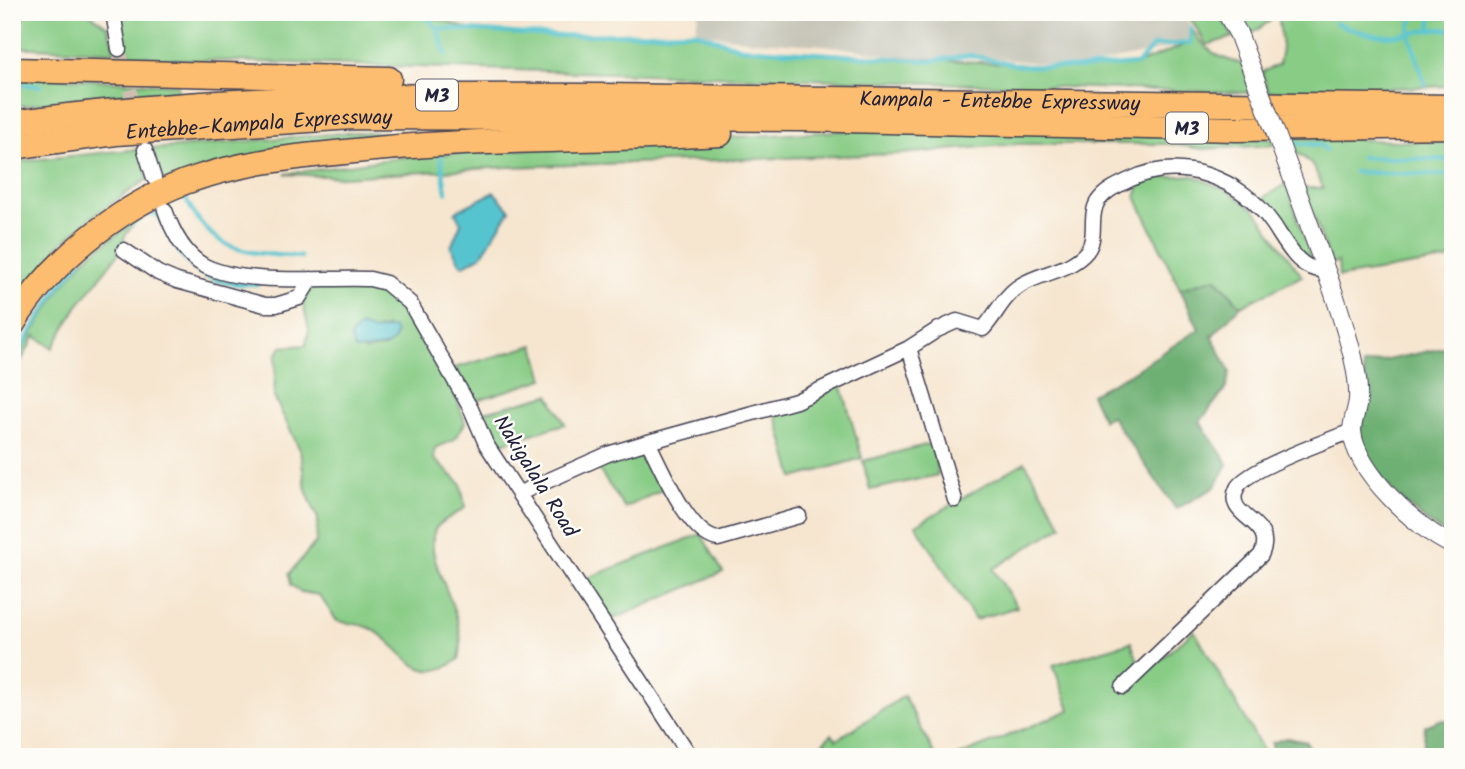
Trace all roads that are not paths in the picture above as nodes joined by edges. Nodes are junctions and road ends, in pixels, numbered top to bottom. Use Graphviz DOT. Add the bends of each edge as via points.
graph roads {
  1 [pos="100,12"];
  2 [pos="1226,12"];
  3 [pos="114,21"];
  4 [pos="119,49"];
  5 [pos="12,70"];
  6 [pos="757,96"];
  7 [pos="1453,107"];
  8 [pos="800,119"];
  9 [pos="12,123"];
  10 [pos="1453,126"];
  11 [pos="12,147"];
  12 [pos="145,150"];
  13 [pos="154,178"];
  14 [pos="165,210"];
  15 [pos="124,250"];
  16 [pos="1325,270"];
  17 [pos="311,279"];
  18 [pos="12,325"];
  19 [pos="909,348"];
  20 [pos="1352,431"];
  21 [pos="648,442"];
  22 [pos="520,493"];
  23 [pos="955,500"];
  24 [pos="799,516"];
  25 [pos="1453,545"];
  26 [pos="1122,687"];
  27 [pos="691,757"];
  1 -- 3 [label="street"];
  2 -- 16 [label="street, bridge" via="1238,33"];
  3 -- 4 [label="street"];
  5 -- 6 [label="highway" via="738,84"];
  6 -- 7 [label="highway, Kampala - Entebbe Expressway / M3"];
  6 -- 9 [label="highway, M3" via="374,95 148,107"];
  8 -- 10 [label="highway, M3" via="1236,129"];
  8 -- 11 [label="highway, Entebbe–Kampala Expressway / M3" via="353,117 142,131"];
  8 -- 18 [label="highway" via="755,132 387,147 225,170 160,193 113,221 51,275"];
  12 -- 13 [label="street"];
  14 -- 17 [label="street, Nakigalala Road" via="171,227 203,265 224,273"];
  15 -- 17 [label="street" via="177,281 265,305 299,298"];
  16 -- 19 [label="street" via="1304,265 1259,204 1241,191 1192,170 1147,171 1107,191 1097,202 1089,250 1075,262 1015,289 983,329 957,321"];
  16 -- 20 [label="street" via="1353,359 1358,399"];
  17 -- 22 [label="street, Nakigalala Road" via="370,279 397,290 422,323 486,444"];
  19 -- 21 [label="street" via="796,401"];
  19 -- 23 [label="street"];
  20 -- 25 [label="street" via="1362,458 1397,504"];
  20 -- 26 [label="street" via="1243,479 1235,501 1240,512 1264,533 1261,555"];
  21 -- 22 [label="street" via="608,454"];
  21 -- 24 [label="street" via="675,495 708,536 718,538"];
  22 -- 27 [label="street, Nakigalala Road"];
}
